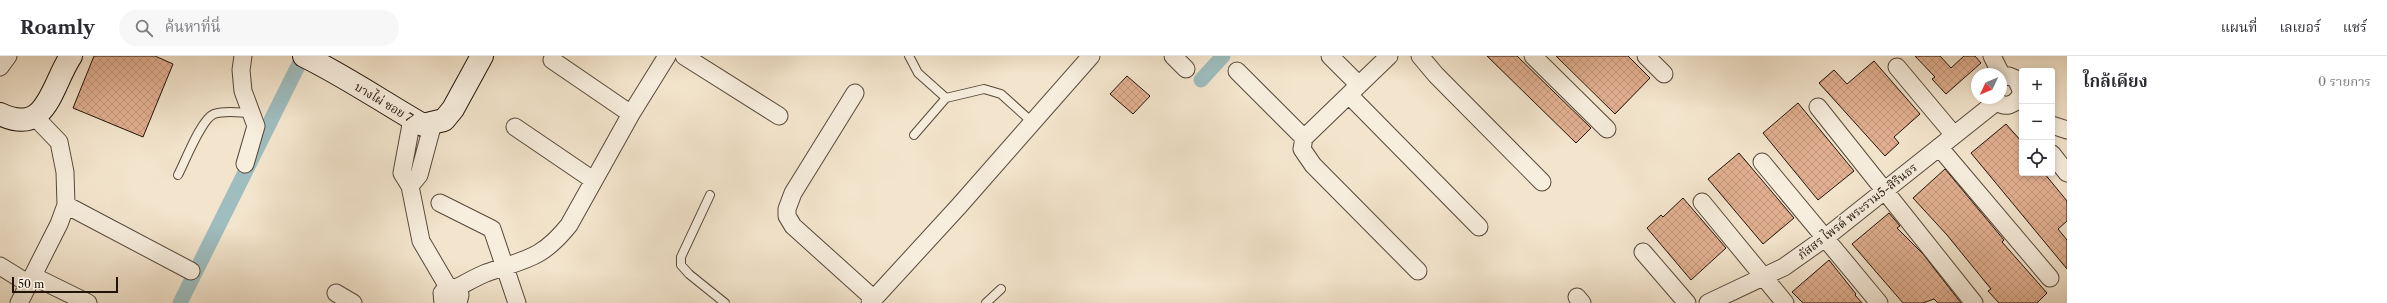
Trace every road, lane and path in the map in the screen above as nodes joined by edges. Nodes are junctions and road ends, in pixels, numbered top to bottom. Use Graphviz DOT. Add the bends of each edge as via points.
graph roads {
  1 [pos="8,56"];
  2 [pos="71,56"];
  3 [pos="243,56"];
  4 [pos="482,56"];
  5 [pos="667,56"];
  6 [pos="684,56"];
  7 [pos="909,56"];
  8 [pos="1091,56"];
  9 [pos="1172,56"];
  10 [pos="1330,56"];
  11 [pos="1389,56"];
  12 [pos="1420,56"];
  13 [pos="1533,56"];
  14 [pos="1646,56"];
  15 [pos="1992,56"];
  16 [pos="306,57"];
  17 [pos="552,60"];
  18 [pos="0,67"];
  19 [pos="1897,67"];
  20 [pos="1997,68"];
  21 [pos="1186,69"];
  22 [pos="1237,71"];
  23 [pos="1664,74"];
  24 [pos="2007,77"];
  25 [pos="1354,90"];
  26 [pos="855,93"];
  27 [pos="946,98"];
  28 [pos="1990,104"];
  29 [pos="2002,104"];
  30 [pos="1818,107"];
  31 [pos="2018,108"];
  32 [pos="252,113"];
  33 [pos="0,114"];
  34 [pos="631,114"];
  35 [pos="779,116"];
  36 [pos="35,118"];
  37 [pos="412,119"];
  38 [pos="1032,122"];
  39 [pos="433,124"];
  40 [pos="2055,126"];
  41 [pos="515,127"];
  42 [pos="1607,130"];
  43 [pos="2067,130"];
  44 [pos="914,135"];
  45 [pos="1954,136"];
  46 [pos="1304,138"];
  47 [pos="1939,147"];
  48 [pos="2055,158"];
  49 [pos="1762,162"];
  50 [pos="245,164"];
  51 [pos="2067,173"];
  52 [pos="178,175"];
  53 [pos="593,180"];
  54 [pos="1542,182"];
  55 [pos="410,186"];
  56 [pos="1884,191"];
  57 [pos="710,195"];
  58 [pos="1702,202"];
  59 [pos="440,203"];
  60 [pos="66,205"];
  61 [pos="1479,227"];
  62 [pos="1825,238"];
  63 [pos="1643,252"];
  64 [pos="0,266"];
  65 [pos="506,267"];
  66 [pos="191,271"];
  67 [pos="1418,271"];
  68 [pos="1764,278"];
  69 [pos="2050,278"];
  70 [pos="31,280"];
  71 [pos="1001,289"];
  72 [pos="336,293"];
  73 [pos="451,295"];
  74 [pos="872,301"];
  75 [pos="19,303"];
  76 [pos="88,303"];
  77 [pos="352,303"];
  78 [pos="517,303"];
  79 [pos="725,303"];
  80 [pos="986,303"];
  81 [pos="1687,303"];
  82 [pos="1708,303"];
  83 [pos="1785,303"];
  84 [pos="1880,303"];
  85 [pos="1974,303"];
  1 -- 18 [label="street"];
  2 -- 36 [label="street" via="42,110"];
  3 -- 32 [label="street" via="243,91"];
  4 -- 39 [label="street" via="453,109 444,120"];
  5 -- 34 [label="street"];
  6 -- 35 [label="street"];
  7 -- 27 [label="lane" via="918,73"];
  8 -- 38 [label="street"];
  9 -- 21 [label="street"];
  10 -- 25 [label="street"];
  11 -- 25 [label="street"];
  12 -- 54 [label="street"];
  13 -- 42 [label="street"];
  14 -- 23 [label="street"];
  15 -- 20 [label="street"];
  16 -- 37 [label="street, บางไผ่ ซอย 7" via="328,67"];
  17 -- 34 [label="street"];
  19 -- 45 [label="street"];
  22 -- 46 [label="street"];
  24 -- 31 [label="street" via="2016,79 2020,85 2022,92"];
  25 -- 46 [label="street"];
  25 -- 61 [label="street"];
  26 -- 74 [label="street" via="786,208 793,226"];
  27 -- 38 [label="lane" via="961,93 993,90"];
  27 -- 44 [label="lane"];
  28 -- 45 [label="street, ภัสสร ไพรด์ พระราม5-สิรินธร"];
  29 -- 31 [label="street"];
  30 -- 56 [label="street"];
  32 -- 50 [label="street" via="256,126"];
  32 -- 52 [label="lane" via="221,112 212,115 204,124"];
  33 -- 36 [label="street" via="24,122"];
  34 -- 53 [label="street"];
  36 -- 60 [label="street" via="58,142 65,172"];
  37 -- 39 [label="street, บางไผ่ ซอย 7" via="423,125"];
  37 -- 55 [label="street" via="402,173"];
  38 -- 74 [label="street"];
  39 -- 55 [label="street" via="419,175"];
  40 -- 43 [label="street"];
  41 -- 53 [label="street"];
  45 -- 47 [label="street, ภัสสร ไพรด์ พระราม5-สิรินธร"];
  46 -- 67 [label="street" via="1302,148 1306,157"];
  47 -- 56 [label="street, ภัสสร ไพรด์ พระราม5-สิรินธร"];
  47 -- 69 [label="street"];
  48 -- 51 [label="street"];
  49 -- 62 [label="street"];
  53 -- 65 [label="street" via="569,225 556,241 528,260"];
  55 -- 73 [label="street" via="421,241"];
  56 -- 62 [label="street, ภัสสร ไพรด์ พระราม5-สิรินธร"];
  56 -- 85 [label="street"];
  57 -- 79 [label="lane" via="681,257 681,265"];
  58 -- 68 [label="street"];
  59 -- 65 [label="street" via="492,229"];
  60 -- 66 [label="street"];
  60 -- 70 [label="street"];
  62 -- 68 [label="street, ภัสสร ไพรด์ พระราม5-สิรินธร"];
  62 -- 84 [label="street"];
  63 -- 81 [label="street"];
  64 -- 70 [label="street"];
  65 -- 73 [label="street" via="485,274"];
  65 -- 78 [label="street"];
  68 -- 82 [label="street, ภัสสร ไพรด์ พระราม5-สิรินธร"];
  68 -- 83 [label="street"];
  70 -- 75 [label="street"];
  70 -- 76 [label="street"];
  71 -- 80 [label="lane"];
  72 -- 77 [label="street"];
}
